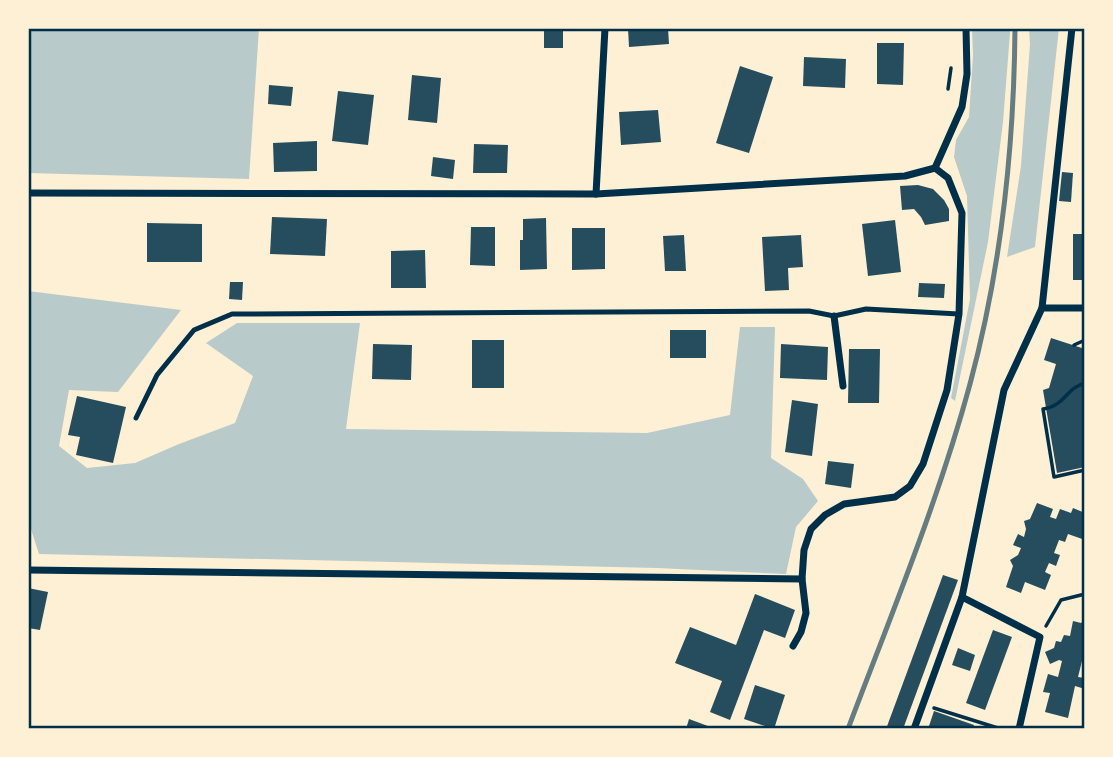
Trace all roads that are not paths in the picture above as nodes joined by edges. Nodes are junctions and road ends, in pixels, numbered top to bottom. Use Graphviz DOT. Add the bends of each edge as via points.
graph roads {
  1 [pos="605,28"];
  2 [pos="966,28"];
  3 [pos="1072,28"];
  4 [pos="935,168"];
  5 [pos="28,193"];
  6 [pos="596,194"];
  7 [pos="1042,307"];
  8 [pos="1085,308"];
  9 [pos="960,313"];
  10 [pos="834,316"];
  11 [pos="843,386"];
  12 [pos="136,418"];
  13 [pos="28,570"];
  14 [pos="802,579"];
  15 [pos="962,597"];
  16 [pos="793,646"];
  17 [pos="914,729"];
  18 [pos="1019,729"];
  1 -- 6 [label="street"];
  2 -- 4 [label="street" via="962,107"];
  3 -- 7 [label="street"];
  4 -- 6 [label="street" via="905,176"];
  4 -- 9 [label="street" via="948,178 962,213"];
  5 -- 6 [label="street"];
  7 -- 8 [label="street"];
  7 -- 15 [label="street" via="1004,390"];
  9 -- 10 [label="lane" via="866,309"];
  9 -- 14 [label="street" via="947,390 923,464 911,486 895,497 844,504 825,515 811,529"];
  10 -- 11 [label="street"];
  10 -- 12 [label="lane" via="809,311 232,314 194,330 157,375"];
  13 -- 14 [label="street"];
  14 -- 16 [label="street" via="806,614"];
  15 -- 17 [label="street"];
  15 -- 18 [label="street" via="1040,637"];
}
